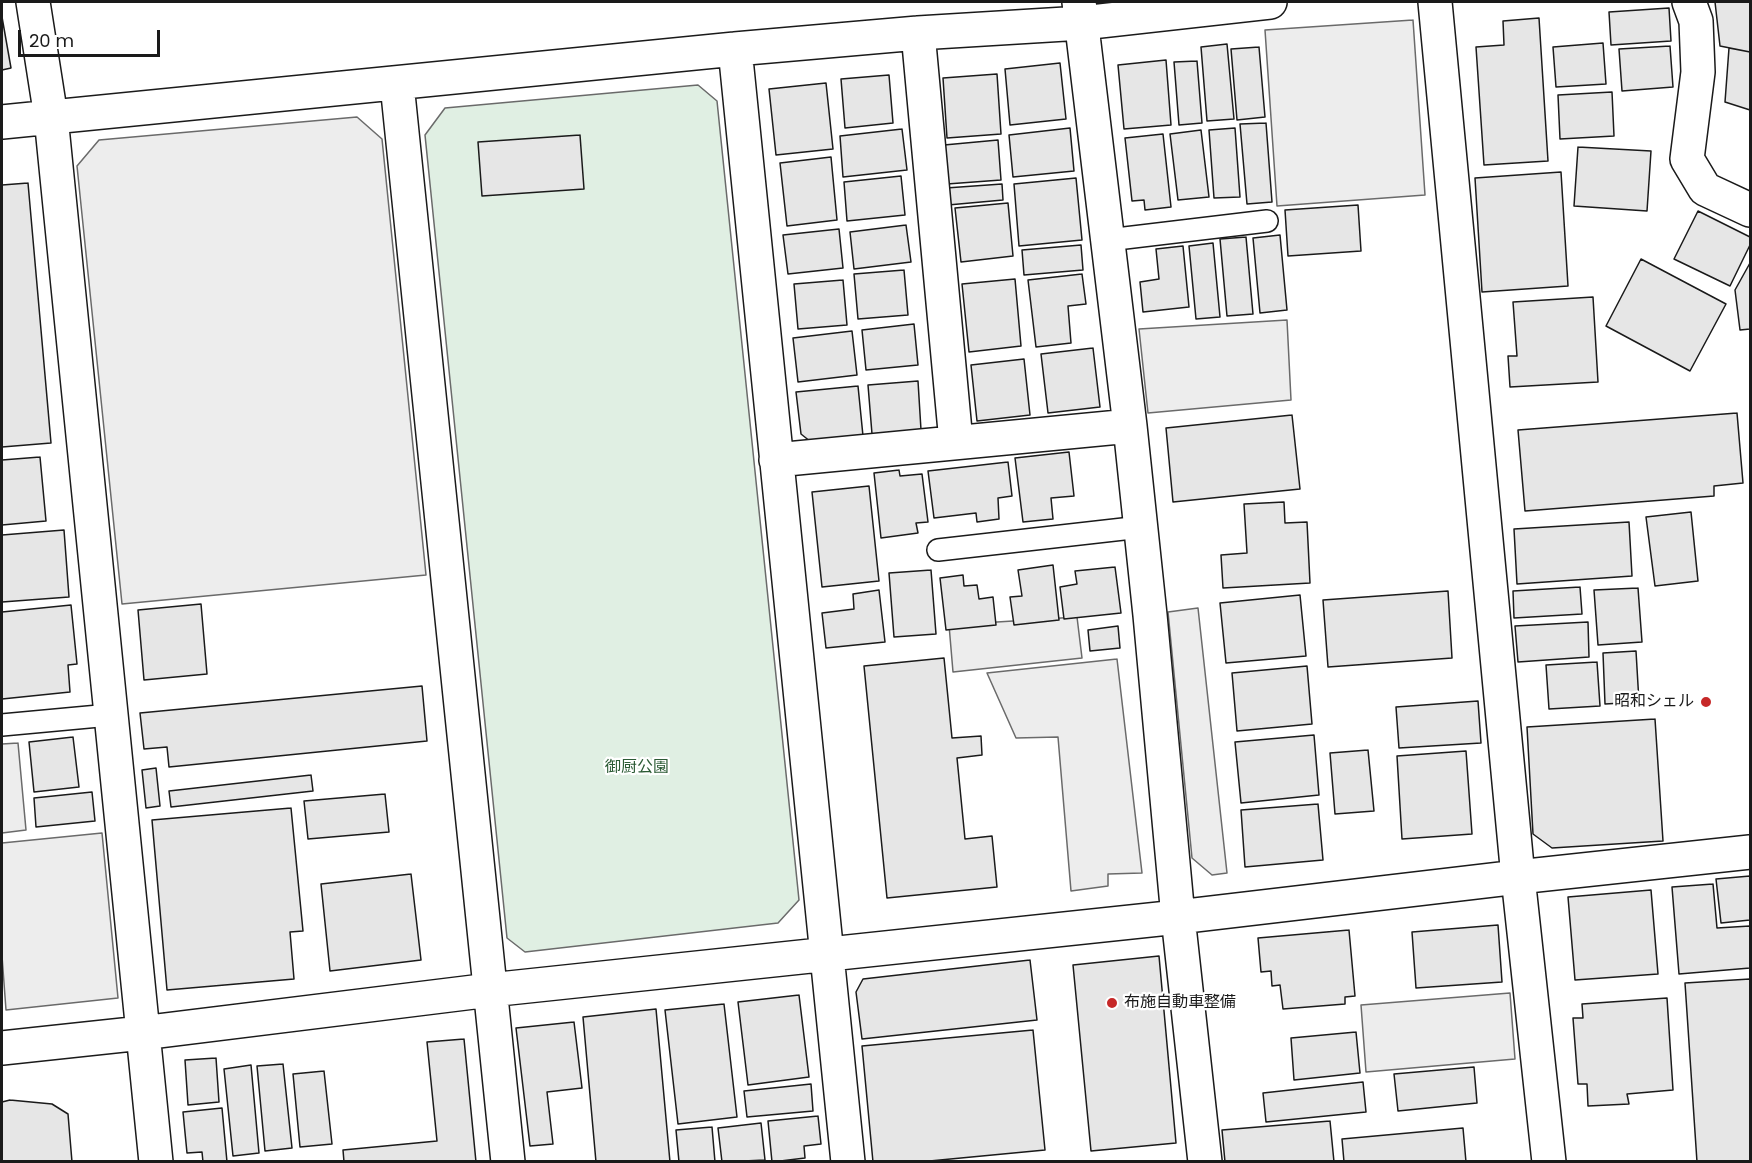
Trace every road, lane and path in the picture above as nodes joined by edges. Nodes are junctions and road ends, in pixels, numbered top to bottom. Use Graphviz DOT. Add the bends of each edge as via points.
graph roads {
  1 [pos="33,2"];
  2 [pos="1270,2"];
  3 [pos="1435,2"];
  4 [pos="1689,2"];
  5 [pos="1080,12"];
  6 [pos="918,33"];
  7 [pos="735,49"];
  8 [pos="397,84"];
  9 [pos="51,117"];
  10 [pos="2,122"];
  11 [pos="1750,210"];
  12 [pos="1267,221"];
  13 [pos="1108,240"];
  14 [pos="1130,426"];
  15 [pos="956,442"];
  16 [pos="776,460"];
  17 [pos="1141,527"];
  18 [pos="938,550"];
  19 [pos="110,715"];
  20 [pos="2,725"];
  21 [pos="1750,852"];
  22 [pos="1518,876"];
  23 [pos="1178,917"];
  24 [pos="826,954"];
  25 [pos="490,990"];
  26 [pos="142,1033"];
  27 [pos="2,1048"];
  28 [pos="156,1161"];
  29 [pos="508,1161"];
  30 [pos="848,1161"];
  31 [pos="1205,1161"];
  32 [pos="1549,1161"];
  1 -- 9 [label="street"];
  2 -- 5 [label="street"];
  3 -- 22 [label="street"];
  4 -- 11 [label="street" via="1696,21 1698,72 1687,159 1704,189"];
  5 -- 6 [label="street"];
  5 -- 13 [label="street"];
  6 -- 7 [label="street"];
  6 -- 15 [label="street"];
  7 -- 8 [label="street"];
  7 -- 16 [label="street"];
  8 -- 9 [label="street"];
  8 -- 25 [label="street"];
  9 -- 10 [label="street"];
  9 -- 19 [label="street"];
  12 -- 13 [label="lane"];
  13 -- 14 [label="street"];
  14 -- 15 [label="street"];
  14 -- 17 [label="street"];
  15 -- 16 [label="street"];
  16 -- 24 [label="street"];
  17 -- 18 [label="lane"];
  17 -- 23 [label="street"];
  19 -- 20 [label="lane"];
  19 -- 26 [label="street"];
  21 -- 22 [label="street"];
  22 -- 23 [label="street"];
  22 -- 32 [label="street"];
  23 -- 24 [label="street"];
  23 -- 31 [label="street"];
  24 -- 25 [label="street"];
  24 -- 30 [label="street"];
  25 -- 26 [label="street"];
  25 -- 29 [label="street"];
  26 -- 27 [label="street"];
  26 -- 28 [label="street"];
}
